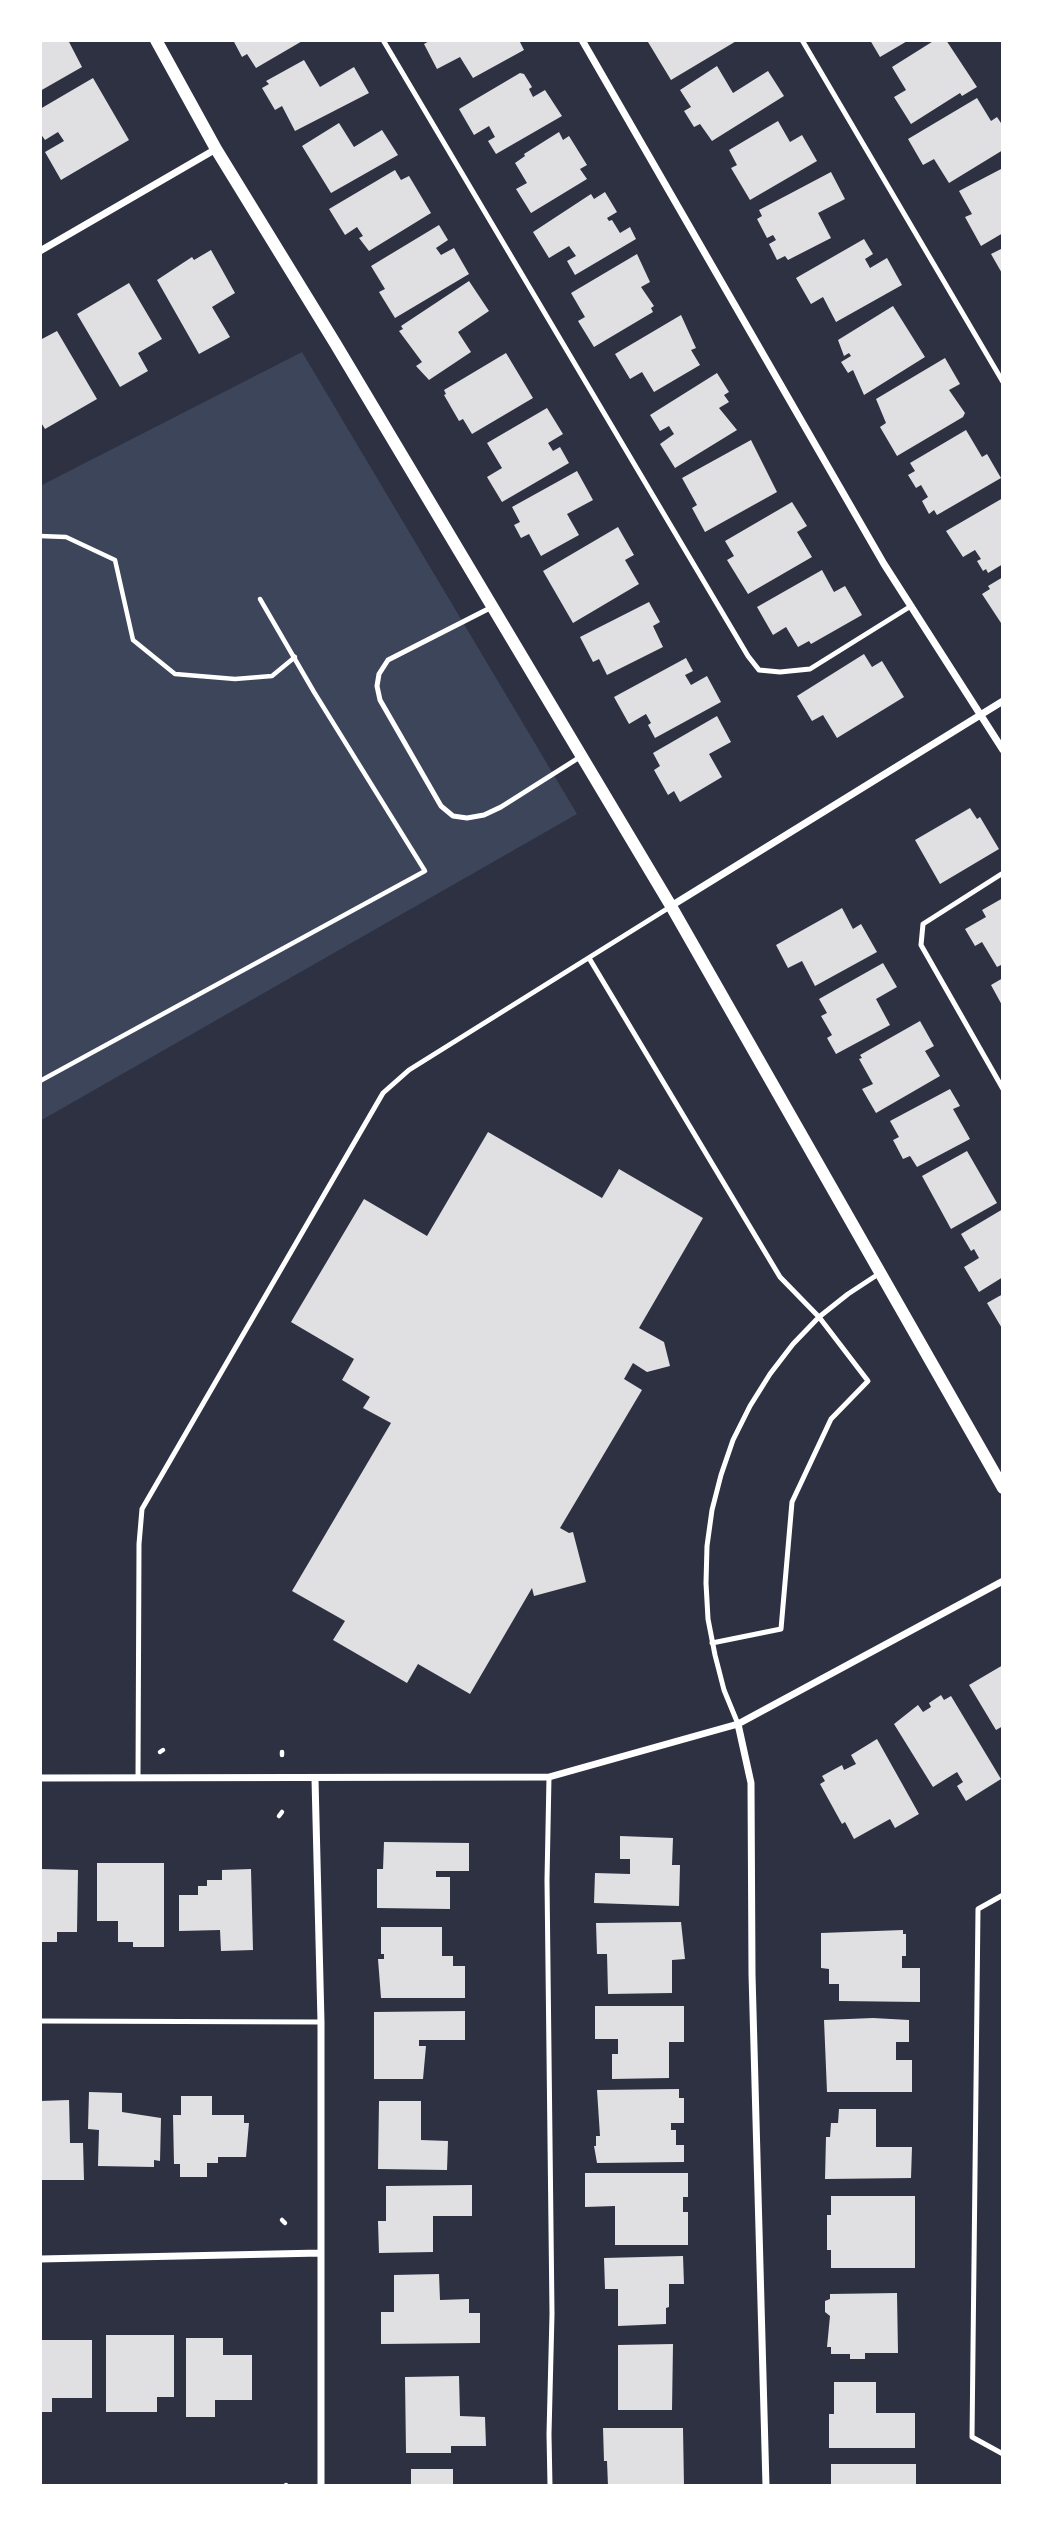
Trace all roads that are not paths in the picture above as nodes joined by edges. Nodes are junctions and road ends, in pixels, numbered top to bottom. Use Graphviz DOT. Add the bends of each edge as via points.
graph roads {
  1 [pos="156,40"];
  2 [pos="383,40"];
  3 [pos="582,40"];
  4 [pos="802,40"];
  5 [pos="216,149"];
  6 [pos="40,251"];
  7 [pos="1003,382"];
  8 [pos="911,606"];
  9 [pos="492,607"];
  10 [pos="1003,701"];
  11 [pos="981,713"];
  12 [pos="1003,750"];
  13 [pos="582,756"];
  14 [pos="1003,873"];
  15 [pos="671,906"];
  16 [pos="589,958"];
  17 [pos="1003,1089"];
  18 [pos="880,1273"];
  19 [pos="819,1317"];
  20 [pos="1003,1488"];
  21 [pos="1003,1581"];
  22 [pos="712,1643"];
  23 [pos="738,1724"];
  24 [pos="549,1777"];
  25 [pos="40,1778"];
  26 [pos="138,1778"];
  27 [pos="314,1779"];
  28 [pos="1003,1895"];
  29 [pos="40,2021"];
  30 [pos="321,2022"];
  31 [pos="321,2253"];
  32 [pos="40,2259"];
  33 [pos="1003,2455"];
  34 [pos="321,2486"];
  35 [pos="550,2486"];
  36 [pos="766,2486"];
  1 -- 5 [label="street"];
  2 -- 8 [label="lane" via="759,670 810,669"];
  3 -- 8 [label="street"];
  4 -- 7 [label="lane"];
  5 -- 6 [label="street"];
  5 -- 9 [label="street"];
  8 -- 11 [label="street"];
  9 -- 13 [label="street"];
  9 -- 13 [label="lane" via="388,660 379,674 380,700 441,806 453,816 484,815"];
  10 -- 11 [label="street"];
  11 -- 12 [label="street"];
  11 -- 15 [label="street"];
  13 -- 15 [label="street"];
  14 -- 17 [label="lane" via="923,924 920,945"];
  15 -- 16 [label="lane"];
  15 -- 18 [label="street"];
  16 -- 19 [label="lane" via="780,1277"];
  16 -- 26 [label="lane" via="409,1070 383,1093 142,1509"];
  18 -- 19 [label="lane"];
  18 -- 20 [label="street"];
  19 -- 22 [label="lane" via="793,1344 750,1406 721,1475 707,1546"];
  19 -- 22 [label="lane" via="868,1381 831,1419 792,1502 781,1629"];
  21 -- 23 [label="street"];
  22 -- 23 [label="lane"];
  23 -- 24 [label="street"];
  23 -- 36 [label="street" via="751,1783"];
  24 -- 27 [label="street"];
  24 -- 35 [label="lane"];
  25 -- 26 [label="street"];
  26 -- 27 [label="street"];
  27 -- 30 [label="street"];
  28 -- 33 [label="lane" via="978,1909 972,2437"];
  29 -- 30 [label="lane"];
  30 -- 31 [label="street"];
  31 -- 32 [label="street"];
  31 -- 34 [label="street"];
}
